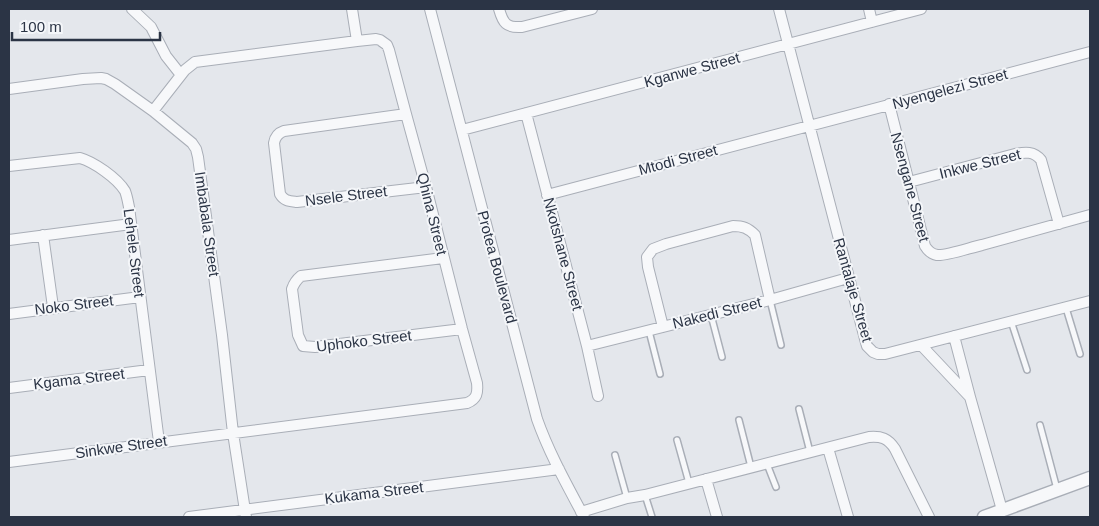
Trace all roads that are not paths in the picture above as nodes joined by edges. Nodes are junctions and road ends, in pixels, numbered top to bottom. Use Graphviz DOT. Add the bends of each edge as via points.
graph roads {
  1 [pos="132,9"];
  2 [pos="354,9"];
  3 [pos="430,9"];
  4 [pos="499,9"];
  5 [pos="592,9"];
  6 [pos="779,9"];
  7 [pos="869,9"];
  8 [pos="921,9"];
  9 [pos="872,22"];
  10 [pos="356,41"];
  11 [pos="788,45"];
  12 [pos="1090,52"];
  13 [pos="181,75"];
  14 [pos="9,89"];
  15 [pos="889,104"];
  16 [pos="153,111"];
  17 [pos="526,113"];
  18 [pos="406,114"];
  19 [pos="809,126"];
  20 [pos="462,130"];
  21 [pos="9,166"];
  22 [pos="909,182"];
  23 [pos="426,186"];
  24 [pos="548,195"];
  25 [pos="1090,215"];
  26 [pos="131,224"];
  27 [pos="1059,224"];
  28 [pos="43,235"];
  29 [pos="9,240"];
  30 [pos="443,258"];
  31 [pos="848,278"];
  32 [pos="140,297"];
  33 [pos="770,300"];
  34 [pos="1090,301"];
  35 [pos="1066,307"];
  36 [pos="53,308"];
  37 [pos="9,314"];
  38 [pos="710,315"];
  39 [pos="1011,322"];
  40 [pos="663,327"];
  41 [pos="462,329"];
  42 [pos="649,331"];
  43 [pos="954,336"];
  44 [pos="781,345"];
  45 [pos="921,345"];
  46 [pos="587,346"];
  47 [pos="1080,354"];
  48 [pos="722,357"];
  49 [pos="149,370"];
  50 [pos="1026,370"];
  51 [pos="660,374"];
  52 [pos="9,388"];
  53 [pos="598,396"];
  54 [pos="970,397"];
  55 [pos="799,409"];
  56 [pos="739,420"];
  57 [pos="1040,425"];
  58 [pos="233,433"];
  59 [pos="677,440"];
  60 [pos="159,442"];
  61 [pos="828,448"];
  62 [pos="810,452"];
  63 [pos="615,455"];
  64 [pos="9,462"];
  65 [pos="767,463"];
  66 [pos="751,466"];
  67 [pos="559,469"];
  68 [pos="1090,478"];
  69 [pos="706,479"];
  70 [pos="688,483"];
  71 [pos="776,487"];
  72 [pos="1057,490"];
  73 [pos="645,495"];
  74 [pos="627,498"];
  75 [pos="1002,510"];
  76 [pos="246,514"];
  77 [pos="583,515"];
  78 [pos="189,517"];
  79 [pos="652,517"];
  80 [pos="717,517"];
  81 [pos="848,517"];
  82 [pos="930,517"];
  83 [pos="984,517"];
  1 -- 13 [label="street" via="151,27 166,56"];
  2 -- 10 [label="street"];
  3 -- 20 [label="street, Protea Boulevard"];
  4 -- 5 [label="street" via="504,23 514,28"];
  6 -- 11 [label="street, Rantalaje Street"];
  7 -- 9 [label="street"];
  8 -- 9 [label="street, Kganwe Street"];
  9 -- 11 [label="street, Kganwe Street"];
  10 -- 13 [label="street, Qhina Street" via="201,61 190,65"];
  10 -- 18 [label="street, Qhina Street" via="376,39 387,45"];
  11 -- 17 [label="street, Kganwe Street"];
  11 -- 19 [label="street, Rantalaje Street"];
  12 -- 15 [label="street, Nyengelezi Street"];
  13 -- 16 [label="street, Qhina Street"];
  14 -- 16 [label="street, Imbabala Street" via="101,78"];
  15 -- 19 [label="street, Nyengelezi Street"];
  15 -- 22 [label="street, Nsengane Street"];
  16 -- 58 [label="street, Imbabala Street" via="192,143 198,157"];
  17 -- 20 [label="street, Kganwe Street"];
  17 -- 24 [label="street, Nkotshane Street"];
  18 -- 23 [label="street, Qhina Street"];
  18 -- 23 [label="street, Nsele Street" via="280,132 274,143 280,194 297,202"];
  19 -- 24 [label="street, Mtodi Street"];
  19 -- 31 [label="street, Rantalaje Street"];
  20 -- 67 [label="street, Protea Boulevard" via="537,419"];
  21 -- 26 [label="street, Lehele Street" via="74,158 86,160 124,190"];
  22 -- 27 [label="street, Inkwe Street" via="1029,152 1041,160"];
  22 -- 27 [label="street, Nsengane Street" via="925,246 933,254"];
  23 -- 30 [label="street, Qhina Street"];
  24 -- 46 [label="street, Nkotshane Street"];
  25 -- 27 [label="street, Nsengane Street"];
  26 -- 28 [label="street"];
  26 -- 32 [label="street, Lehele Street"];
  28 -- 29 [label="street"];
  28 -- 36 [label="street"];
  30 -- 41 [label="street, Qhina Street"];
  30 -- 41 [label="street, Uphoko Street" via="301,276 292,289 299,338 303,346 315,347"];
  31 -- 33 [label="street, Nakedi Street"];
  31 -- 45 [label="street, Rantalaje Street" via="864,339 873,352 885,354"];
  32 -- 36 [label="street, Noko Street"];
  32 -- 49 [label="street, Lehele Street"];
  33 -- 38 [label="street, Nakedi Street"];
  33 -- 40 [label="street, Nakedi Street" via="755,235 747,228 733,226 666,244 649,253 646,261"];
  33 -- 44 [label="lane"];
  34 -- 35 [label="street, Rantalaje Street"];
  35 -- 39 [label="street, Rantalaje Street"];
  35 -- 47 [label="lane"];
  36 -- 37 [label="street, Noko Street"];
  38 -- 40 [label="street, Nakedi Street"];
  38 -- 48 [label="lane"];
  39 -- 43 [label="street, Rantalaje Street"];
  39 -- 50 [label="lane"];
  40 -- 42 [label="street, Nakedi Street"];
  41 -- 58 [label="street, Qhina Street" via="478,390 472,401"];
  42 -- 46 [label="street, Nakedi Street"];
  42 -- 51 [label="lane"];
  43 -- 45 [label="street, Rantalaje Street"];
  43 -- 54 [label="street"];
  45 -- 54 [label="street"];
  46 -- 53 [label="street, Nkotshane Street"];
  49 -- 52 [label="street, Kgama Street"];
  49 -- 60 [label="street, Lehele Street"];
  54 -- 75 [label="street"];
  55 -- 62 [label="lane"];
  56 -- 66 [label="lane"];
  57 -- 72 [label="lane"];
  58 -- 60 [label="street, Sinkwe Street"];
  58 -- 76 [label="street, Imbabala Street"];
  59 -- 70 [label="lane"];
  60 -- 64 [label="street, Sinkwe Street"];
  61 -- 62 [label="street"];
  61 -- 81 [label="street"];
  61 -- 82 [label="street" via="869,437 887,440 895,449"];
  62 -- 65 [label="street"];
  63 -- 74 [label="lane"];
  65 -- 66 [label="street"];
  65 -- 71 [label="lane"];
  66 -- 69 [label="street"];
  67 -- 76 [label="street, Kukama Street"];
  67 -- 77 [label="street, Protea Boulevard"];
  68 -- 72 [label="street"];
  69 -- 70 [label="street"];
  69 -- 80 [label="street"];
  70 -- 73 [label="street"];
  72 -- 75 [label="street"];
  73 -- 74 [label="street"];
  73 -- 79 [label="lane"];
  74 -- 77 [label="street"];
  75 -- 83 [label="street"];
  76 -- 78 [label="street, Kukama Street"];
}
